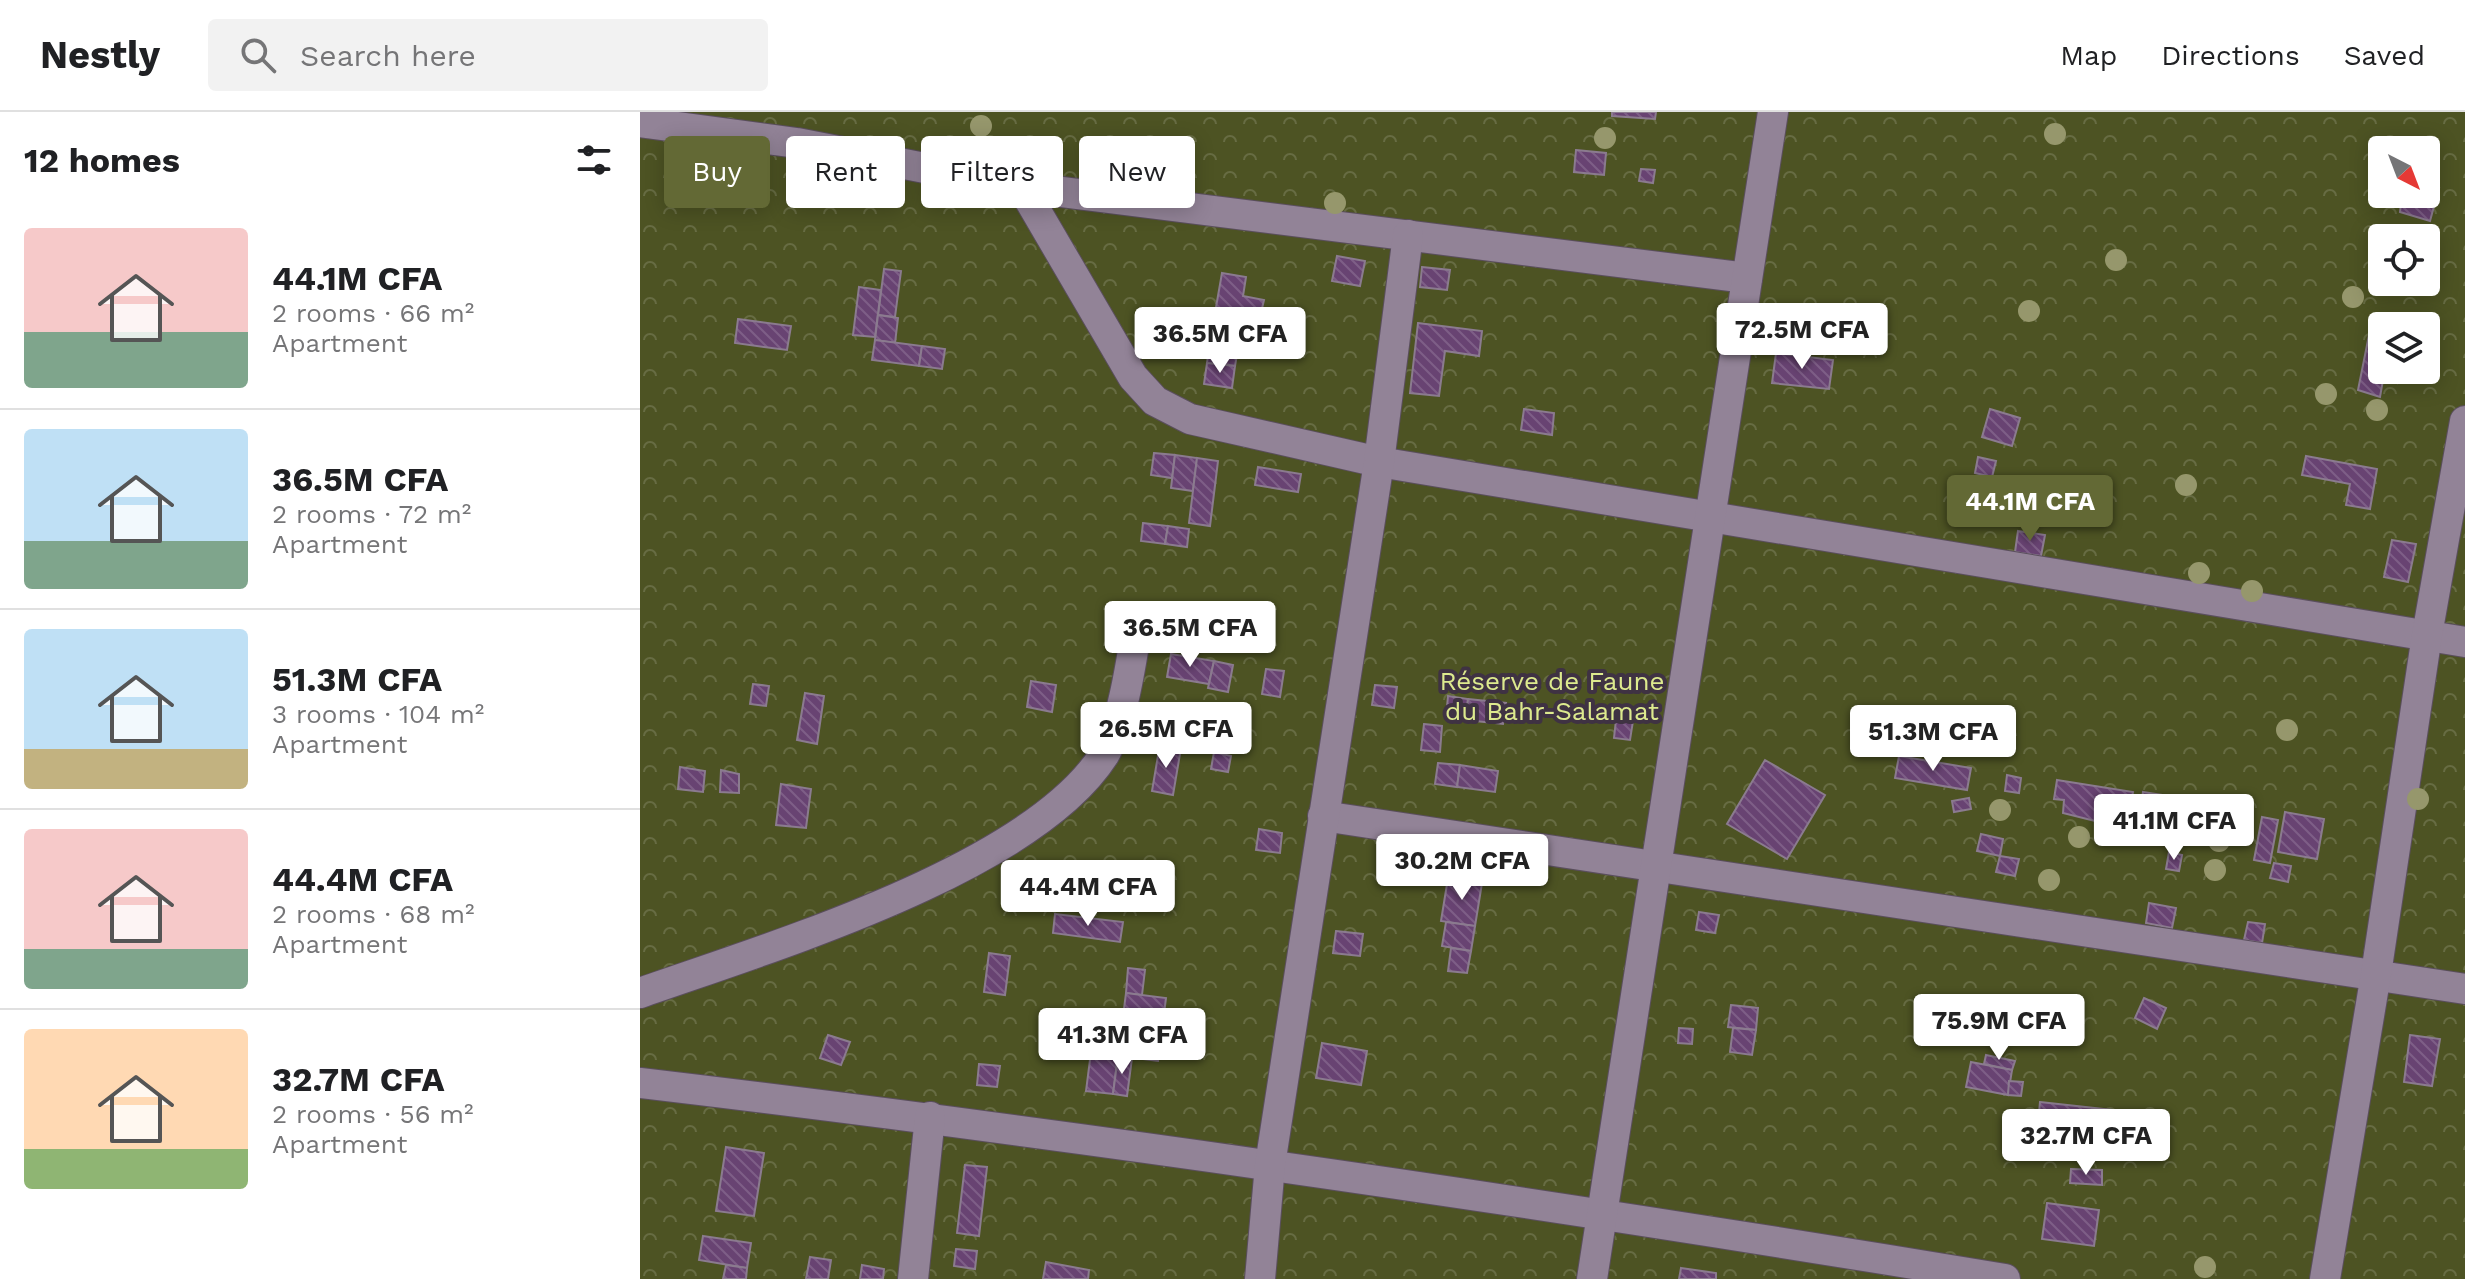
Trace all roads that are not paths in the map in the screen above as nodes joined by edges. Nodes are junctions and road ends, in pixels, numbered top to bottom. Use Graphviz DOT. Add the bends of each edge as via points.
graph roads {
  1 [pos="1773,112"];
  2 [pos="640,122"];
  3 [pos="921,167"];
  4 [pos="1063,192"];
  5 [pos="1034,208"];
  6 [pos="1408,235"];
  7 [pos="1747,278"];
  8 [pos="2465,421"];
  9 [pos="1379,462"];
  10 [pos="1710,515"];
  11 [pos="1138,620"];
  12 [pos="2427,635"];
  13 [pos="2465,642"];
  14 [pos="1323,816"];
  15 [pos="1657,868"];
  16 [pos="2376,974"];
  17 [pos="2465,989"];
  18 [pos="640,993"];
  19 [pos="640,1083"];
  20 [pos="930,1117"];
  21 [pos="1270,1165"];
  22 [pos="1602,1213"];
  23 [pos="913,1279"];
  24 [pos="1260,1279"];
  25 [pos="1592,1279"];
  26 [pos="2005,1279"];
  27 [pos="2325,1279"];
  1 -- 7 [label="street"];
  2 -- 3 [label="street" via="797,143"];
  4 -- 6 [label="street"];
  5 -- 9 [label="street" via="1133,377 1155,401 1190,419"];
  6 -- 7 [label="street"];
  6 -- 9 [label="street"];
  7 -- 10 [label="street"];
  8 -- 12 [label="street"];
  9 -- 10 [label="street"];
  9 -- 14 [label="street"];
  10 -- 12 [label="street"];
  10 -- 15 [label="street"];
  11 -- 18 [label="street" via="1127,683 1105,753 1070,795 990,852 849,920"];
  12 -- 13 [label="street"];
  12 -- 16 [label="street"];
  14 -- 15 [label="street"];
  14 -- 21 [label="street"];
  15 -- 16 [label="street"];
  15 -- 22 [label="street"];
  16 -- 17 [label="street"];
  16 -- 27 [label="street"];
  19 -- 20 [label="street"];
  20 -- 21 [label="street"];
  20 -- 23 [label="street"];
  21 -- 22 [label="street"];
  21 -- 24 [label="street"];
  22 -- 25 [label="street"];
  22 -- 26 [label="street"];
}
